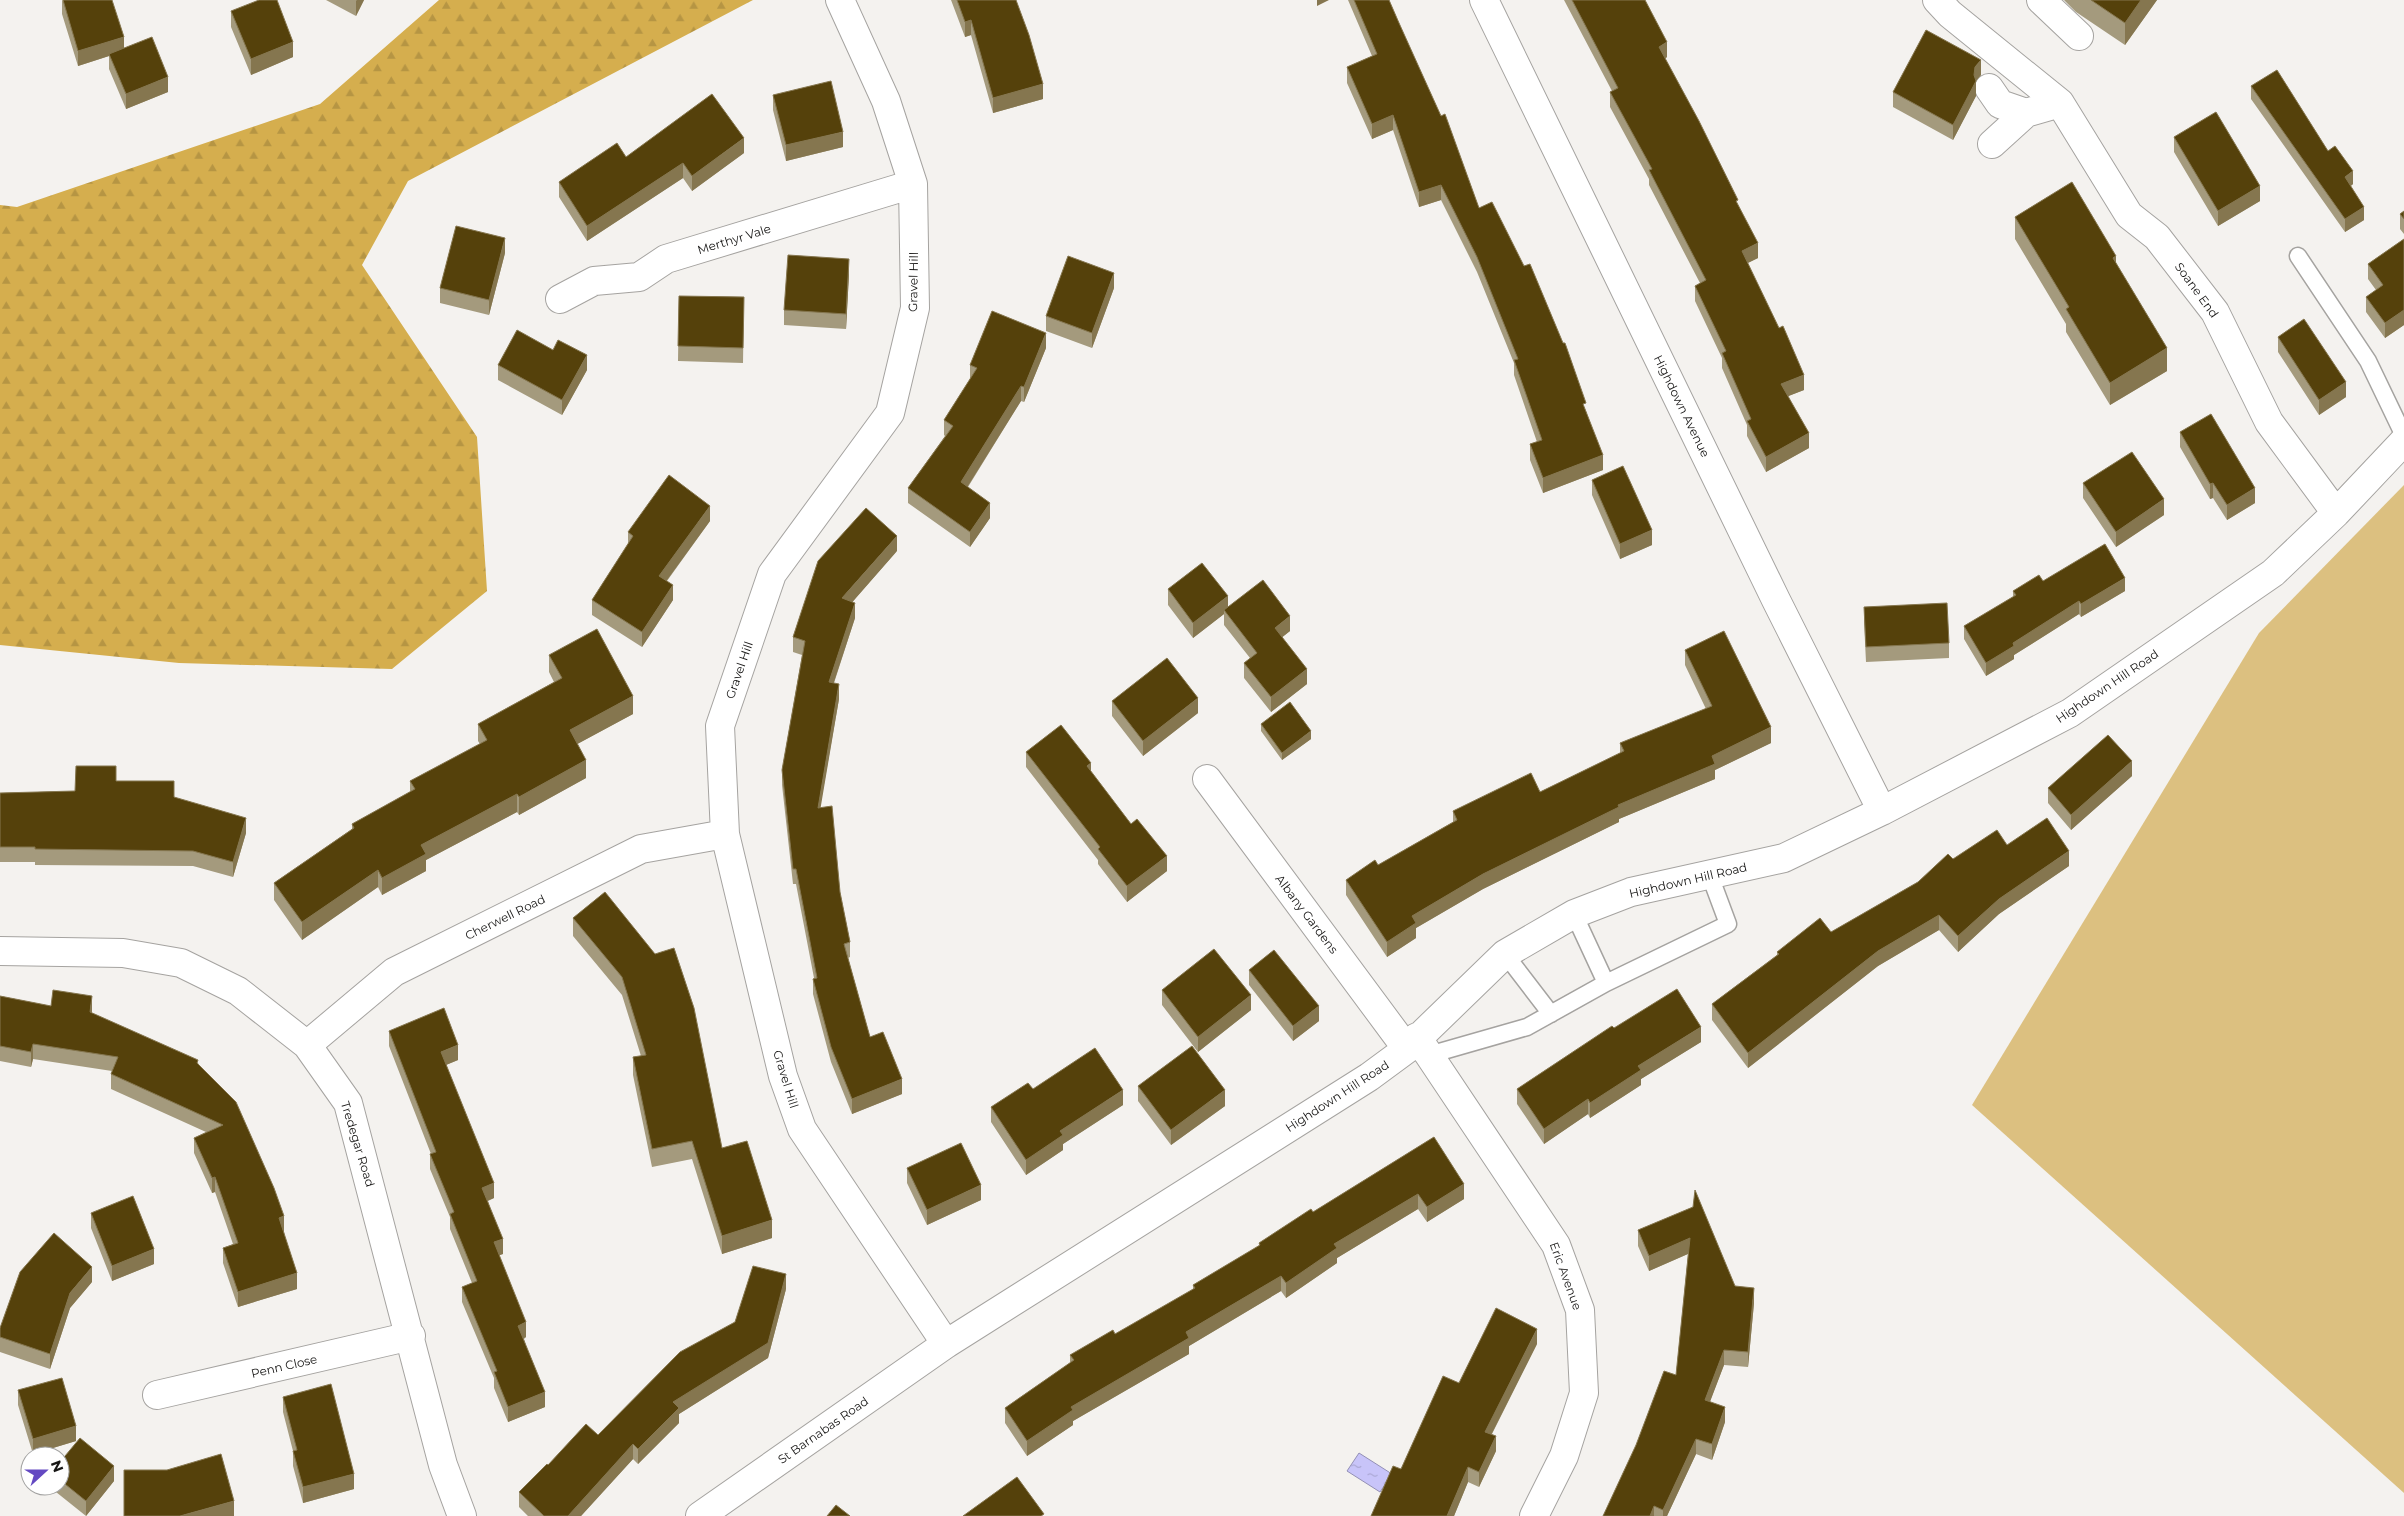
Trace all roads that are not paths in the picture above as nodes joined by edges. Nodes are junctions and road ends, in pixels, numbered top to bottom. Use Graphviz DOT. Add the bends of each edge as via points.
graph roads {
  1 [pos="840,0"];
  2 [pos="1484,0"];
  3 [pos="2041,0"];
  4 [pos="1950,5"];
  5 [pos="2079,36"];
  6 [pos="1990,88"];
  7 [pos="2060,103"];
  8 [pos="2026,113"];
  9 [pos="1992,144"];
  10 [pos="912,184"];
  11 [pos="2298,256"];
  12 [pos="560,299"];
  13 [pos="2404,436"];
  14 [pos="2404,441"];
  15 [pos="2336,513"];
  16 [pos="1207,779"];
  17 [pos="1882,811"];
  18 [pos="725,834"];
  19 [pos="1709,874"];
  20 [pos="1574,914"];
  21 [pos="0,951"];
  22 [pos="1505,954"];
  23 [pos="1606,983"];
  24 [pos="1551,1014"];
  25 [pos="307,1045"];
  26 [pos="1418,1047"];
  27 [pos="411,1336"];
  28 [pos="946,1344"];
  29 [pos="158,1395"];
  30 [pos="462,1516"];
  31 [pos="700,1516"];
  32 [pos="1534,1516"];
  1 -- 10 [label="street, Gravel Hill" via="886,101"];
  2 -- 17 [label="street, Highdown Avenue"];
  3 -- 5 [label="street"];
  4 -- 7 [label="street, Soane End"];
  6 -- 8 [label="street" via="2000,104"];
  7 -- 8 [label="street"];
  7 -- 15 [label="street, Soane End" via="2129,215 2157,238 2215,312 2269,422"];
  8 -- 9 [label="street"];
  10 -- 12 [label="street, Merthyr Vale" via="666,260 639,277 594,282"];
  10 -- 18 [label="street, Gravel Hill" via="914,308 890,413 772,574 720,726"];
  11 -- 13 [label="lane" via="2368,361"];
  14 -- 15 [label="street, Highdown Hill Road"];
  15 -- 17 [label="street, Highdown Hill Road" via="2273,573 2070,713"];
  16 -- 26 [label="street, Albany Gardens"];
  17 -- 19 [label="street, Highdown Hill Road" via="1784,858"];
  18 -- 25 [label="street, Cherwell Road" via="641,849 394,972"];
  18 -- 28 [label="street, Gravel Hill" via="783,1076 802,1129"];
  19 -- 20 [label="street, Highdown Hill Road" via="1631,892"];
  19 -- 23 [label="lane" via="1728,924"];
  20 -- 22 [label="street, Highdown Hill Road"];
  20 -- 23 [label="lane"];
  21 -- 25 [label="street, Tredegar Road" via="123,953 181,963 238,991"];
  22 -- 24 [label="lane"];
  22 -- 26 [label="street, Highdown Hill Road"];
  23 -- 24 [label="lane"];
  24 -- 26 [label="lane" via="1527,1027"];
  25 -- 27 [label="street, Tredegar Road" via="348,1103"];
  26 -- 28 [label="street, Highdown Hill Road"];
  26 -- 32 [label="street, Eric Avenue" via="1556,1245 1580,1310 1584,1392 1564,1456"];
  27 -- 29 [label="street, Penn Close"];
  27 -- 30 [label="street, Tredegar Road" via="443,1465"];
  28 -- 31 [label="street, St Barnabas Road"];
}
